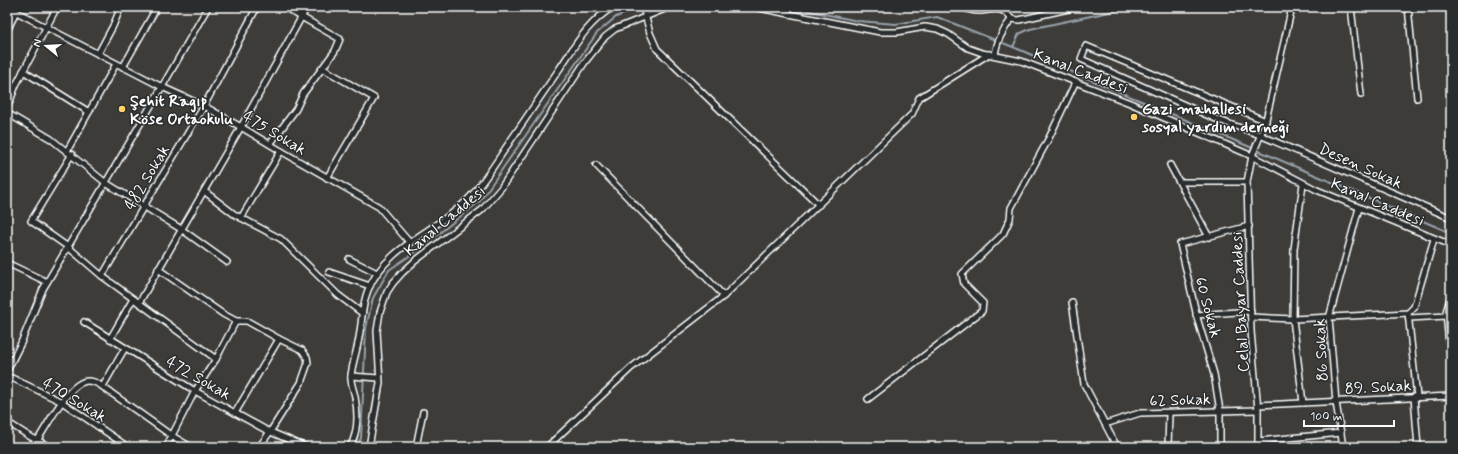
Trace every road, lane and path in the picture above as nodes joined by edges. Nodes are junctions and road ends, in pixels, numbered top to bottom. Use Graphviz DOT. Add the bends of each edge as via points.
graph roads {
  1 [pos="7,7"];
  2 [pos="57,7"];
  3 [pos="121,7"];
  4 [pos="157,7"];
  5 [pos="208,7"];
  6 [pos="257,7"];
  7 [pos="284,7"];
  8 [pos="307,7"];
  9 [pos="613,7"];
  10 [pos="643,7"];
  11 [pos="670,7"];
  12 [pos="754,7"];
  13 [pos="859,7"];
  14 [pos="886,7"];
  15 [pos="962,7"];
  16 [pos="1077,7"];
  17 [pos="1081,7"];
  18 [pos="1292,7"];
  19 [pos="1351,7"];
  20 [pos="1408,7"];
  21 [pos="969,8"];
  22 [pos="1071,9"];
  23 [pos="16,12"];
  24 [pos="302,17"];
  25 [pos="646,17"];
  26 [pos="1010,19"];
  27 [pos="46,28"];
  28 [pos="7,31"];
  29 [pos="98,54"];
  30 [pos="992,55"];
  31 [pos="116,64"];
  32 [pos="123,68"];
  33 [pos="322,68"];
  34 [pos="23,71"];
  35 [pos="1076,81"];
  36 [pos="162,87"];
  37 [pos="1361,94"];
  38 [pos="1417,98"];
  39 [pos="8,102"];
  40 [pos="204,106"];
  41 [pos="7,110"];
  42 [pos="89,112"];
  43 [pos="7,113"];
  44 [pos="1266,121"];
  45 [pos="241,127"];
  46 [pos="1260,135"];
  47 [pos="270,144"];
  48 [pos="281,151"];
  49 [pos="69,153"];
  50 [pos="1252,156"];
  51 [pos="1170,164"];
  52 [pos="596,165"];
  53 [pos="327,178"];
  54 [pos="1180,182"];
  55 [pos="1247,182"];
  56 [pos="106,183"];
  57 [pos="1303,184"];
  58 [pos="204,191"];
  59 [pos="819,205"];
  60 [pos="144,206"];
  61 [pos="1360,208"];
  62 [pos="241,218"];
  63 [pos="1451,218"];
  64 [pos="1249,226"];
  65 [pos="181,229"];
  66 [pos="1209,236"];
  67 [pos="1434,239"];
  68 [pos="410,242"];
  69 [pos="1451,245"];
  70 [pos="68,247"];
  71 [pos="349,259"];
  72 [pos="227,262"];
  73 [pos="7,263"];
  74 [pos="158,269"];
  75 [pos="328,272"];
  76 [pos="377,273"];
  77 [pos="102,276"];
  78 [pos="46,282"];
  79 [pos="370,286"];
  80 [pos="1451,295"];
  81 [pos="724,296"];
  82 [pos="133,299"];
  83 [pos="1072,302"];
  84 [pos="139,303"];
  85 [pos="1251,311"];
  86 [pos="362,313"];
  87 [pos="1196,315"];
  88 [pos="1408,315"];
  89 [pos="1446,316"];
  90 [pos="1251,317"];
  91 [pos="1329,318"];
  92 [pos="1293,319"];
  93 [pos="236,321"];
  94 [pos="84,322"];
  95 [pos="110,339"];
  96 [pos="279,339"];
  97 [pos="125,348"];
  98 [pos="216,359"];
  99 [pos="1451,368"];
  100 [pos="7,371"];
  101 [pos="351,376"];
  102 [pos="7,378"];
  103 [pos="379,378"];
  104 [pos="103,386"];
  105 [pos="195,391"];
  106 [pos="1451,396"];
  107 [pos="1416,397"];
  108 [pos="868,399"];
  109 [pos="62,402"];
  110 [pos="1336,402"];
  111 [pos="1303,403"];
  112 [pos="1258,407"];
  113 [pos="1220,411"];
  114 [pos="423,412"];
  115 [pos="235,413"];
  116 [pos="1169,413"];
  117 [pos="7,422"];
  118 [pos="1105,424"];
  119 [pos="270,432"];
  120 [pos="1341,433"];
  121 [pos="172,436"];
  122 [pos="38,441"];
  123 [pos="1258,441"];
  124 [pos="33,447"];
  125 [pos="50,447"];
  126 [pos="128,447"];
  127 [pos="166,447"];
  128 [pos="191,447"];
  129 [pos="259,447"];
  130 [pos="306,447"];
  131 [pos="350,447"];
  132 [pos="369,447"];
  133 [pos="416,447"];
  134 [pos="547,447"];
  135 [pos="1117,447"];
  136 [pos="1168,447"];
  137 [pos="1220,447"];
  138 [pos="1258,447"];
  139 [pos="1343,447"];
  140 [pos="1418,447"];
  1 -- 23 [label="street, 475 Sokak"];
  2 -- 27 [label="street"];
  3 -- 29 [label="street"];
  4 -- 32 [label="street"];
  5 -- 36 [label="street"];
  6 -- 40 [label="street, 482 Sokak"];
  7 -- 24 [label="street"];
  8 -- 24 [label="street"];
  9 -- 68 [label="street" via="582,34 492,169 471,196"];
  10 -- 25 [label="street"];
  11 -- 25 [label="street, Kanal Caddesi"];
  12 -- 30 [label="street, Kanal Caddesi" via="880,32 925,27 937,29 968,48"];
  13 -- 14 [label="street"];
  15 -- 21 [label="street"];
  16 -- 22 [label="street"];
  17 -- 22 [label="street"];
  18 -- 44 [label="street, Celal Bayar Caddesi"];
  19 -- 37 [label="street"];
  20 -- 38 [label="street"];
  21 -- 26 [label="street" via="976,11 1004,10"];
  22 -- 26 [label="street" via="1019,20"];
  23 -- 27 [label="street, 475 Sokak"];
  23 -- 28 [label="street"];
  24 -- 33 [label="street" via="340,39 335,51"];
  24 -- 45 [label="street"];
  25 -- 59 [label="street" via="657,49"];
  25 -- 103 [label="street, Kanal Caddesi" via="615,29 605,37 585,62 491,200 471,219 415,261 393,283 383,302 378,322"];
  26 -- 30 [label="street"];
  27 -- 29 [label="street, 475 Sokak"];
  27 -- 34 [label="street"];
  29 -- 31 [label="street, 475 Sokak"];
  30 -- 35 [label="street, Kanal Caddesi" via="1021,61"];
  30 -- 59 [label="street" via="918,98 912,114"];
  31 -- 32 [label="street, 475 Sokak"];
  31 -- 42 [label="street"];
  32 -- 36 [label="street, 475 Sokak"];
  33 -- 47 [label="street"];
  33 -- 53 [label="street" via="374,98"];
  34 -- 39 [label="street"];
  34 -- 42 [label="street"];
  35 -- 50 [label="street, Kanal Caddesi"];
  35 -- 108 [label="street" via="1011,208 1010,219 1003,234 962,274 964,284 983,303 982,311"];
  36 -- 40 [label="street, 475 Sokak"];
  36 -- 56 [label="street"];
  39 -- 41 [label="street"];
  40 -- 45 [label="street, 475 Sokak"];
  40 -- 60 [label="street, 482 Sokak"];
  42 -- 49 [label="street"];
  43 -- 49 [label="street" via="51,139"];
  44 -- 46 [label="street, Celal Bayar Caddesi"];
  44 -- 46 [label="street, Desen Sokak" via="1086,46 1081,60 1216,119"];
  45 -- 47 [label="street, 475 Sokak"];
  45 -- 58 [label="street"];
  46 -- 50 [label="street, Celal Bayar Caddesi"];
  46 -- 63 [label="street, Desen Sokak"];
  47 -- 48 [label="street, 475 Sokak"];
  48 -- 53 [label="street, 475 Sokak"];
  48 -- 62 [label="street"];
  49 -- 56 [label="street"];
  49 -- 70 [label="street" via="31,221"];
  50 -- 55 [label="street, Celal Bayar Caddesi"];
  50 -- 57 [label="street, Kanal Caddesi"];
  51 -- 54 [label="street"];
  52 -- 81 [label="street"];
  53 -- 68 [label="street, 475 Sokak" via="379,207"];
  54 -- 55 [label="street"];
  54 -- 66 [label="street"];
  55 -- 64 [label="street, Celal Bayar Caddesi"];
  56 -- 60 [label="street"];
  56 -- 70 [label="street"];
  57 -- 61 [label="street, Kanal Caddesi"];
  57 -- 92 [label="street" via="1294,249"];
  58 -- 62 [label="street"];
  58 -- 65 [label="street"];
  59 -- 81 [label="street"];
  60 -- 65 [label="street"];
  60 -- 77 [label="street, 482 Sokak"];
  61 -- 67 [label="street, Kanal Caddesi"];
  61 -- 91 [label="street, 86 Sokak"];
  62 -- 86 [label="street" via="281,239 338,295"];
  64 -- 66 [label="street"];
  64 -- 85 [label="street, Celal Bayar Caddesi"];
  65 -- 72 [label="street"];
  65 -- 74 [label="street"];
  66 -- 87 [label="street, 60 Sokak" via="1180,244"];
  67 -- 69 [label="street, Kanal Caddesi"];
  67 -- 88 [label="street" via="1414,307"];
  68 -- 76 [label="street"];
  70 -- 77 [label="street"];
  70 -- 78 [label="street"];
  71 -- 76 [label="street"];
  73 -- 78 [label="street"];
  74 -- 84 [label="street"];
  74 -- 93 [label="street"];
  75 -- 79 [label="street"];
  76 -- 79 [label="street"];
  77 -- 82 [label="street"];
  78 -- 100 [label="street"];
  79 -- 86 [label="street"];
  80 -- 89 [label="street"];
  81 -- 134 [label="street" via="631,368"];
  82 -- 84 [label="street"];
  82 -- 95 [label="street"];
  83 -- 118 [label="street" via="1084,384"];
  84 -- 98 [label="street"];
  85 -- 87 [label="street"];
  85 -- 90 [label="street, Celal Bayar Caddesi"];
  86 -- 101 [label="street" via="359,342"];
  87 -- 113 [label="street, 60 Sokak" via="1214,374"];
  88 -- 89 [label="street"];
  88 -- 91 [label="street"];
  88 -- 107 [label="street"];
  89 -- 99 [label="street"];
  90 -- 92 [label="street"];
  90 -- 112 [label="street, Celal Bayar Caddesi"];
  91 -- 92 [label="street"];
  91 -- 110 [label="street, 86 Sokak"];
  92 -- 111 [label="street"];
  93 -- 96 [label="street" via="247,321"];
  93 -- 98 [label="street"];
  94 -- 95 [label="street, 472 Sokak"];
  95 -- 97 [label="street, 472 Sokak"];
  96 -- 115 [label="street"];
  96 -- 119 [label="street" via="302,350 308,363 301,383"];
  97 -- 104 [label="street"];
  97 -- 105 [label="street, 472 Sokak"];
  98 -- 105 [label="street"];
  101 -- 103 [label="street"];
  101 -- 131 [label="street" via="357,413 356,432"];
  102 -- 109 [label="street, 470 Sokak"];
  103 -- 132 [label="street, Kanal Caddesi"];
  104 -- 109 [label="street" via="88,381 77,384"];
  104 -- 121 [label="street"];
  105 -- 115 [label="street, 472 Sokak"];
  105 -- 121 [label="street"];
  106 -- 107 [label="street, 89. Sokak"];
  107 -- 110 [label="street, 89. Sokak"];
  107 -- 140 [label="street"];
  109 -- 122 [label="street"];
  109 -- 126 [label="street, 470 Sokak"];
  110 -- 111 [label="street, 89. Sokak"];
  110 -- 120 [label="street, 86 Sokak"];
  111 -- 112 [label="street, 89. Sokak"];
  112 -- 113 [label="street, 62 Sokak"];
  112 -- 123 [label="street, Celal Bayar Caddesi"];
  113 -- 116 [label="street, 62 Sokak"];
  113 -- 137 [label="street, 60 Sokak"];
  114 -- 133 [label="street"];
  115 -- 119 [label="street, 472 Sokak"];
  116 -- 118 [label="street, 62 Sokak" via="1140,414"];
  116 -- 136 [label="street"];
  117 -- 122 [label="street"];
  118 -- 135 [label="street"];
  119 -- 129 [label="street"];
  119 -- 130 [label="street, 472 Sokak"];
  120 -- 123 [label="street"];
  120 -- 139 [label="street, 86 Sokak"];
  121 -- 127 [label="street"];
  121 -- 128 [label="street"];
  122 -- 124 [label="street"];
  122 -- 125 [label="street"];
  123 -- 138 [label="street, Celal Bayar Caddesi"];
}
